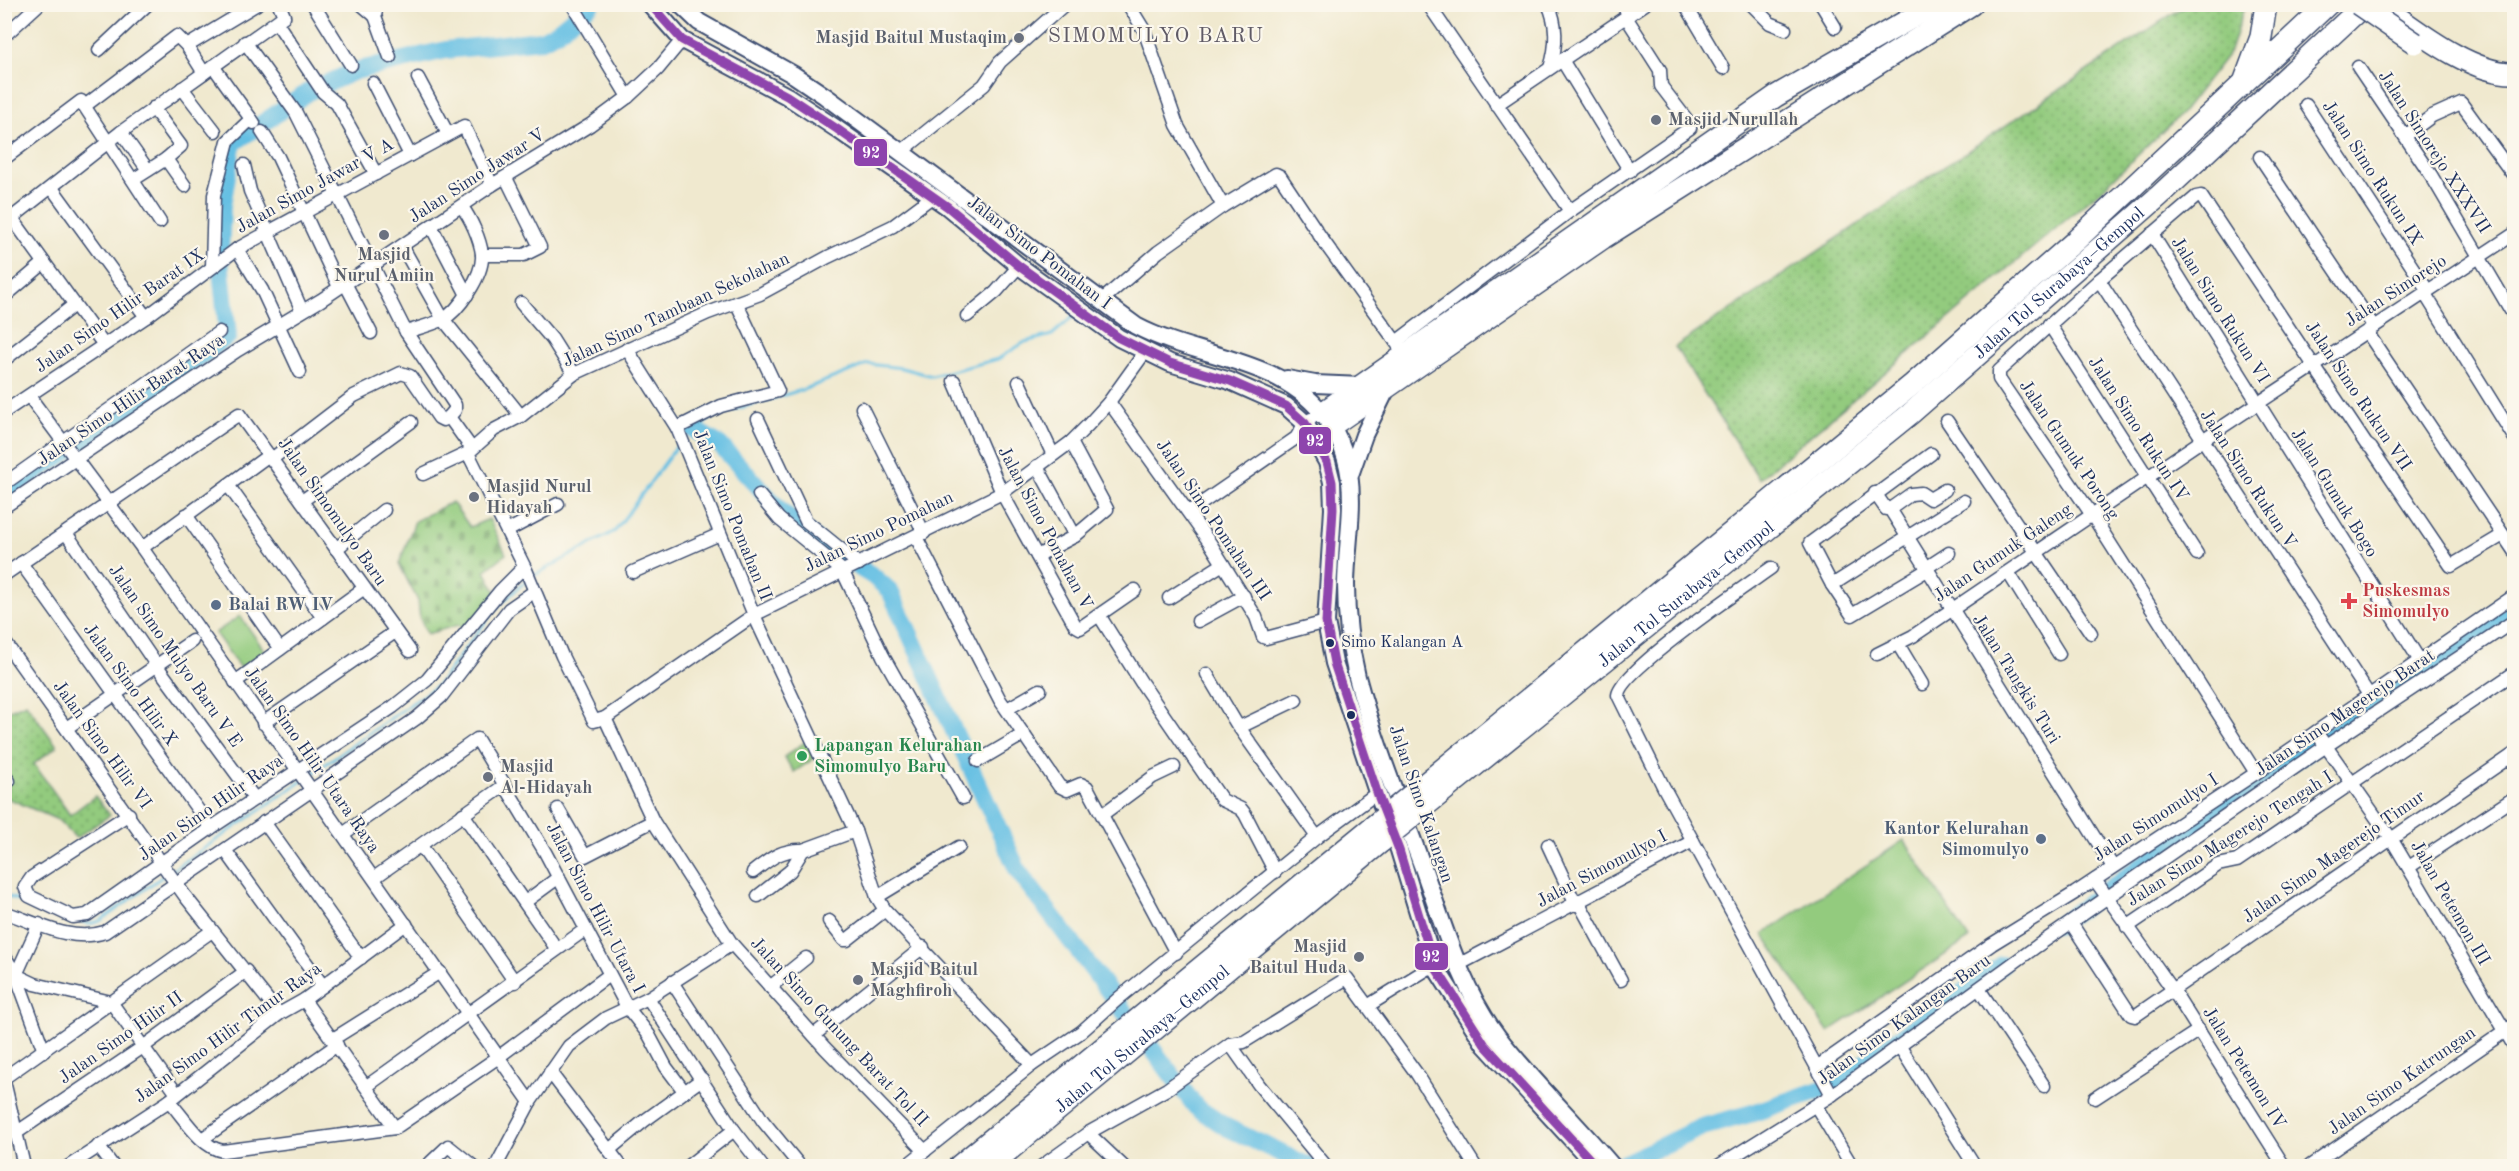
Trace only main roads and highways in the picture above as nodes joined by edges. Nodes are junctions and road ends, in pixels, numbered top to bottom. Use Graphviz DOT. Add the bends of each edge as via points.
graph roads {
  1 [pos="650,4"];
  2 [pos="1936,4"];
  3 [pos="1972,4"];
  4 [pos="2266,4"];
  5 [pos="2328,4"];
  6 [pos="2358,4"];
  7 [pos="2365,4"];
  8 [pos="2379,4"];
  9 [pos="686,7"];
  10 [pos="2417,37"];
  11 [pos="2514,73"];
  12 [pos="2244,83"];
  13 [pos="2514,84"];
  14 [pos="811,86"];
  15 [pos="793,100"];
  16 [pos="1598,231"];
  17 [pos="1405,356"];
  18 [pos="1280,377"];
  19 [pos="1362,386"];
  20 [pos="1386,390"];
  21 [pos="1313,427"];
  22 [pos="1351,472"];
  23 [pos="1421,799"];
  24 [pos="1138,1032"];
  25 [pos="1491,1041"];
  26 [pos="1605,1165"];
  27 [pos="960,1167"];
  28 [pos="990,1167"];
  1 -- 15 [label="main road, Jalan Simo Pomahan I" via="682,40"];
  2 -- 16 [label="highway" via="1776,96"];
  3 -- 16 [label="highway"];
  4 -- 12 [label="highway" via="2261,37"];
  5 -- 12 [label="highway, Jalan Tol Surabaya–Gempol"];
  6 -- 10 [label="highway, bridge"];
  7 -- 23 [label="highway, Jalan Tol Surabaya–Gempol" via="2159,196 1910,414"];
  8 -- 10 [label="highway"];
  9 -- 14 [label="main road" via="699,22"];
  10 -- 11 [label="highway" via="2475,63"];
  10 -- 13 [label="highway" via="2450,64 2476,76"];
  12 -- 23 [label="highway, Jalan Tol Surabaya–Gempol" via="2074,242 1913,384"];
  14 -- 15 [label="main road"];
  14 -- 18 [label="main road" via="1150,334"];
  15 -- 21 [label="main road, Jalan Simo Pomahan I" via="932,197 1142,356 1230,381 1286,406"];
  16 -- 17 [label="highway"];
  17 -- 19 [label="highway"];
  17 -- 20 [label="highway"];
  18 -- 19 [label="main road" via="1315,384"];
  18 -- 21 [label="main road" via="1300,391"];
  19 -- 21 [label="highway"];
  20 -- 21 [label="highway"];
  20 -- 22 [label="main road"];
  21 -- 22 [label="main road, Jalan Simo Kalangan"];
  21 -- 25 [label="main road, Jalan Simo Kalangan" via="1332,482 1326,622 1334,663 1434,965"];
  22 -- 25 [label="main road, Jalan Simo Kalangan" via="1353,510 1346,584 1349,639 1357,677 1458,965"];
  23 -- 24 [label="highway, Jalan Tol Surabaya–Gempol, bridge"];
  24 -- 27 [label="highway, Jalan Tol Surabaya–Gempol"];
  24 -- 28 [label="highway, Jalan Tol Surabaya–Gempol"];
  25 -- 26 [label="main road, Jalan Simo Kalangan"];
}
